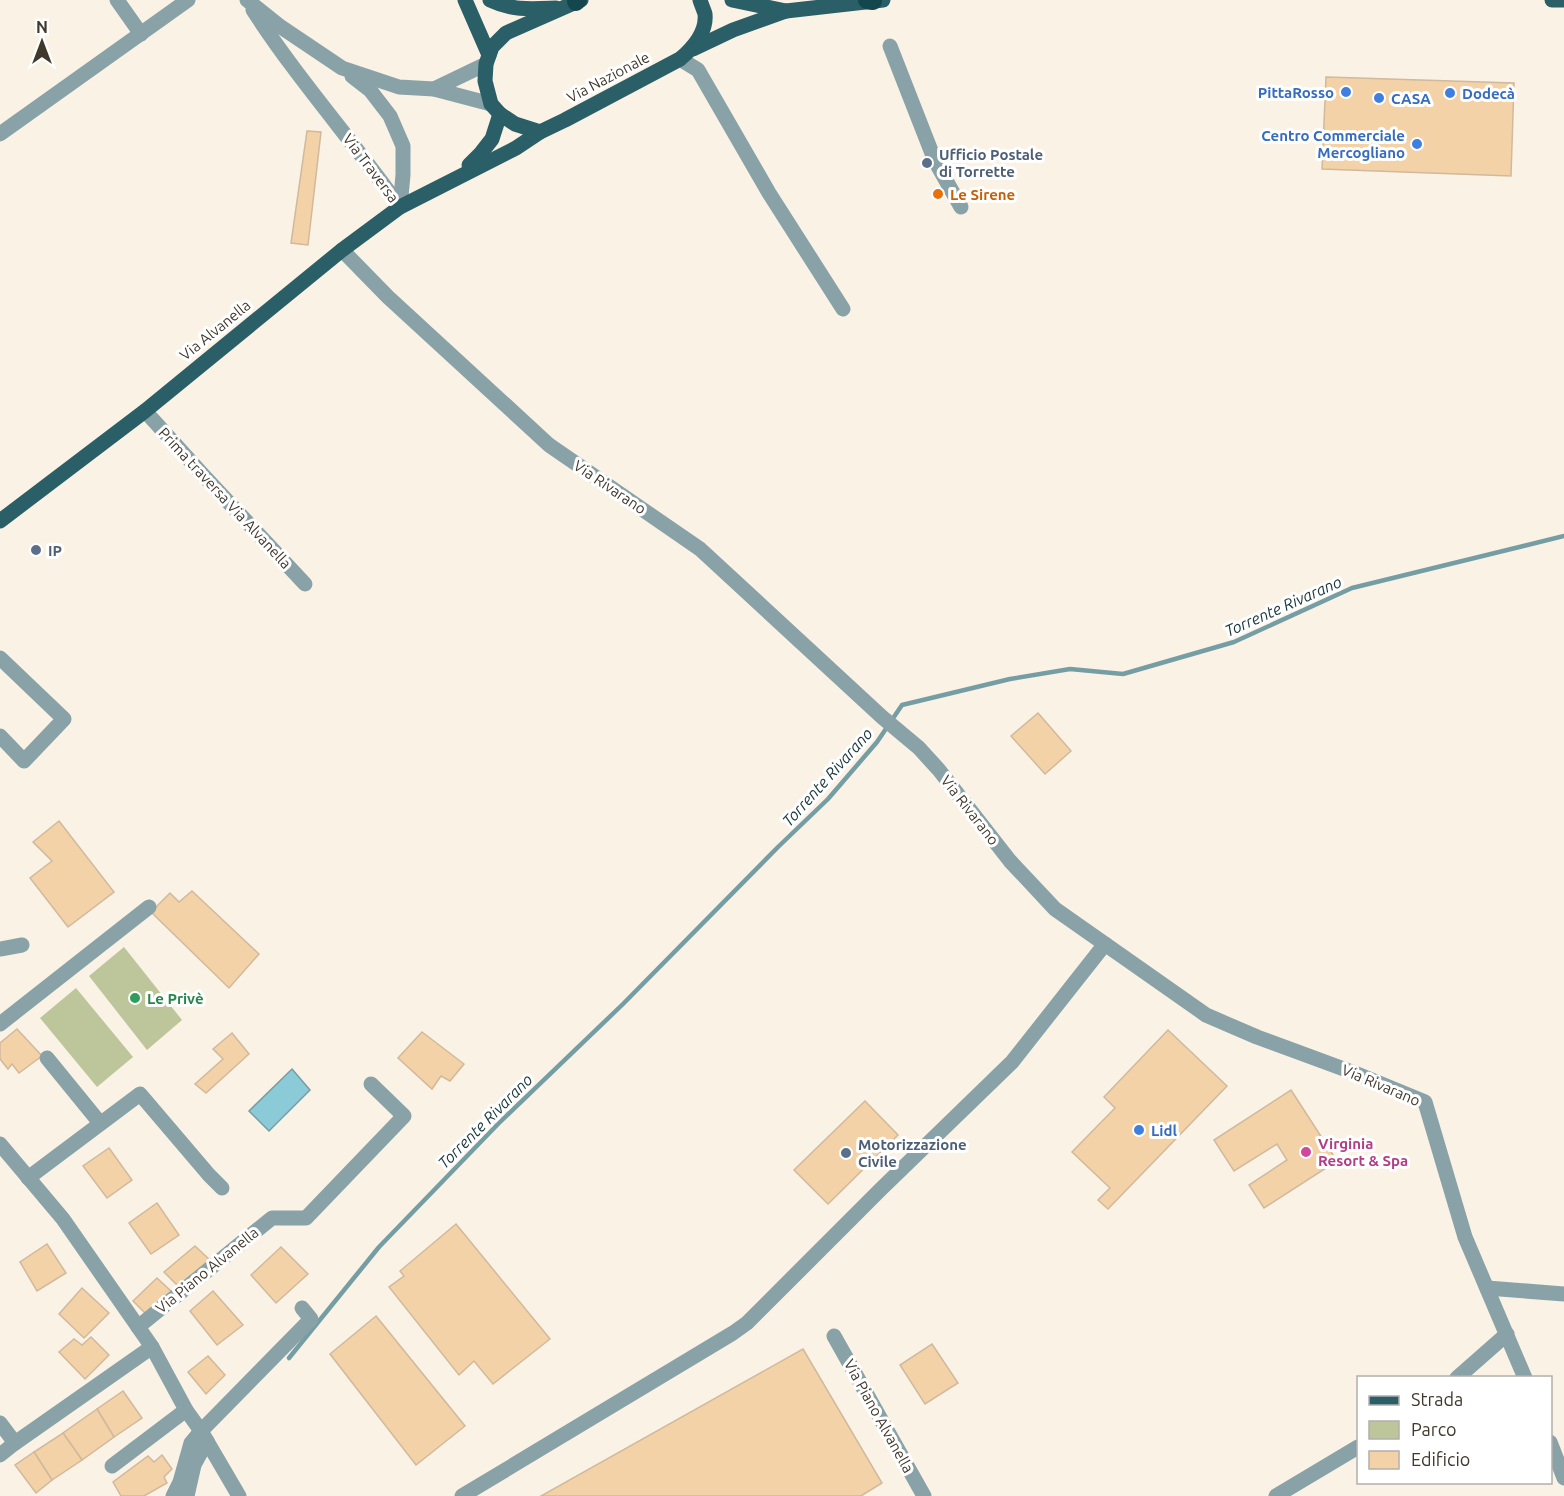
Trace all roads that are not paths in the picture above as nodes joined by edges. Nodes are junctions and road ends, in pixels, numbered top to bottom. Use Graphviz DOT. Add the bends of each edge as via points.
graph roads {
  1 [pos="117,0"];
  2 [pos="188,0"];
  3 [pos="247,0"];
  4 [pos="465,0"];
  5 [pos="490,0"];
  6 [pos="700,0"];
  7 [pos="732,0"];
  8 [pos="874,0"];
  9 [pos="1552,0"];
  10 [pos="1564,0"];
  11 [pos="575,2"];
  12 [pos="786,10"];
  13 [pos="141,34"];
  14 [pos="890,46"];
  15 [pos="685,55"];
  16 [pos="488,60"];
  17 [pos="342,68"];
  18 [pos="434,88"];
  19 [pos="496,109"];
  20 [pos="540,132"];
  21 [pos="0,134"];
  22 [pos="458,176"];
  23 [pos="400,207"];
  24 [pos="960,207"];
  25 [pos="342,250"];
  26 [pos="843,309"];
  27 [pos="145,411"];
  28 [pos="0,521"];
  29 [pos="305,584"];
  30 [pos="0,658"];
  31 [pos="0,736"];
  32 [pos="149,907"];
  33 [pos="1105,944"];
  34 [pos="22,945"];
  35 [pos="0,949"];
  36 [pos="0,1024"];
  37 [pos="47,1058"];
  38 [pos="371,1083"];
  39 [pos="100,1123"];
  40 [pos="0,1144"];
  41 [pos="28,1178"];
  42 [pos="222,1188"];
  43 [pos="1487,1288"];
  44 [pos="1564,1294"];
  45 [pos="302,1308"];
  46 [pos="138,1327"];
  47 [pos="1507,1335"];
  48 [pos="834,1336"];
  49 [pos="152,1347"];
  50 [pos="1457,1376"];
  51 [pos="1525,1376"];
  52 [pos="186,1410"];
  53 [pos="0,1423"];
  54 [pos="204,1436"];
  55 [pos="15,1443"];
  56 [pos="1552,1445"];
  57 [pos="1357,1448"];
  58 [pos="0,1455"];
  59 [pos="112,1466"];
  60 [pos="1564,1478"];
  61 [pos="173,1496"];
  62 [pos="187,1496"];
  63 [pos="239,1496"];
  64 [pos="462,1496"];
  65 [pos="924,1496"];
  66 [pos="1276,1496"];
  1 -- 13 [label="street"];
  2 -- 13 [label="street"];
  3 -- 17 [label="street, Via Traversa"];
  3 -- 23 [label="street, Via Traversa" via="270,37"];
  4 -- 16 [label="main road"];
  5 -- 11 [label="main road" via="519,9"];
  6 -- 15 [label="main road" via="705,14 702,34"];
  7 -- 12 [label="main road, Via Nazionale"];
  8 -- 12 [label="main road, Via Nazionale"];
  9 -- 10 [label="main road"];
  11 -- 16 [label="main road" via="506,33 492,47"];
  12 -- 15 [label="main road, Via Nazionale" via="733,30"];
  13 -- 21 [label="street"];
  14 -- 24 [label="street" via="935,160"];
  15 -- 20 [label="main road, Via Nazionale"];
  15 -- 26 [label="street" via="698,70 769,193"];
  16 -- 18 [label="street, Via Traversa"];
  16 -- 19 [label="main road" via="485,81"];
  17 -- 18 [label="street, Via Traversa" via="399,87"];
  17 -- 23 [label="street, Via Traversa" via="370,90 390,116 403,147"];
  18 -- 19 [label="street, Via Traversa"];
  19 -- 20 [label="main road" via="515,124"];
  19 -- 22 [label="main road" via="492,139"];
  20 -- 22 [label="main road, Via Nazionale"];
  22 -- 23 [label="main road, Via Alvanella"];
  23 -- 25 [label="main road, Via Alvanella"];
  25 -- 27 [label="main road, Via Alvanella"];
  25 -- 33 [label="street, Via Rivarano" via="549,445 700,549 919,748 1010,861 1055,909"];
  27 -- 28 [label="main road, Via Alvanella"];
  27 -- 29 [label="street, Prima traversa Via Alvanella"];
  30 -- 31 [label="street" via="64,718 24,761"];
  32 -- 36 [label="street"];
  33 -- 43 [label="street, Via Rivarano" via="1206,1015 1425,1102 1465,1237"];
  33 -- 64 [label="street" via="1012,1062 747,1323"];
  34 -- 35 [label="street"];
  37 -- 39 [label="street"];
  38 -- 46 [label="street, Via Piano Alvanella" via="404,1116 306,1218 272,1218"];
  39 -- 41 [label="street"];
  39 -- 42 [label="street" via="140,1094"];
  40 -- 41 [label="street"];
  41 -- 46 [label="street" via="63,1220"];
  43 -- 44 [label="street"];
  43 -- 47 [label="street, Via Rivarano"];
  45 -- 54 [label="street" via="311,1319"];
  46 -- 49 [label="street"];
  47 -- 50 [label="street"];
  47 -- 51 [label="street, Via Rivarano"];
  48 -- 65 [label="street, Via Piano Alvanella"];
  49 -- 52 [label="street"];
  49 -- 55 [label="street"];
  52 -- 54 [label="street"];
  52 -- 59 [label="street"];
  53 -- 55 [label="street"];
  54 -- 61 [label="street" via="191,1443"];
  54 -- 62 [label="street"];
  54 -- 63 [label="street"];
  55 -- 58 [label="street"];
  56 -- 60 [label="street"];
  57 -- 66 [label="street"];
}
